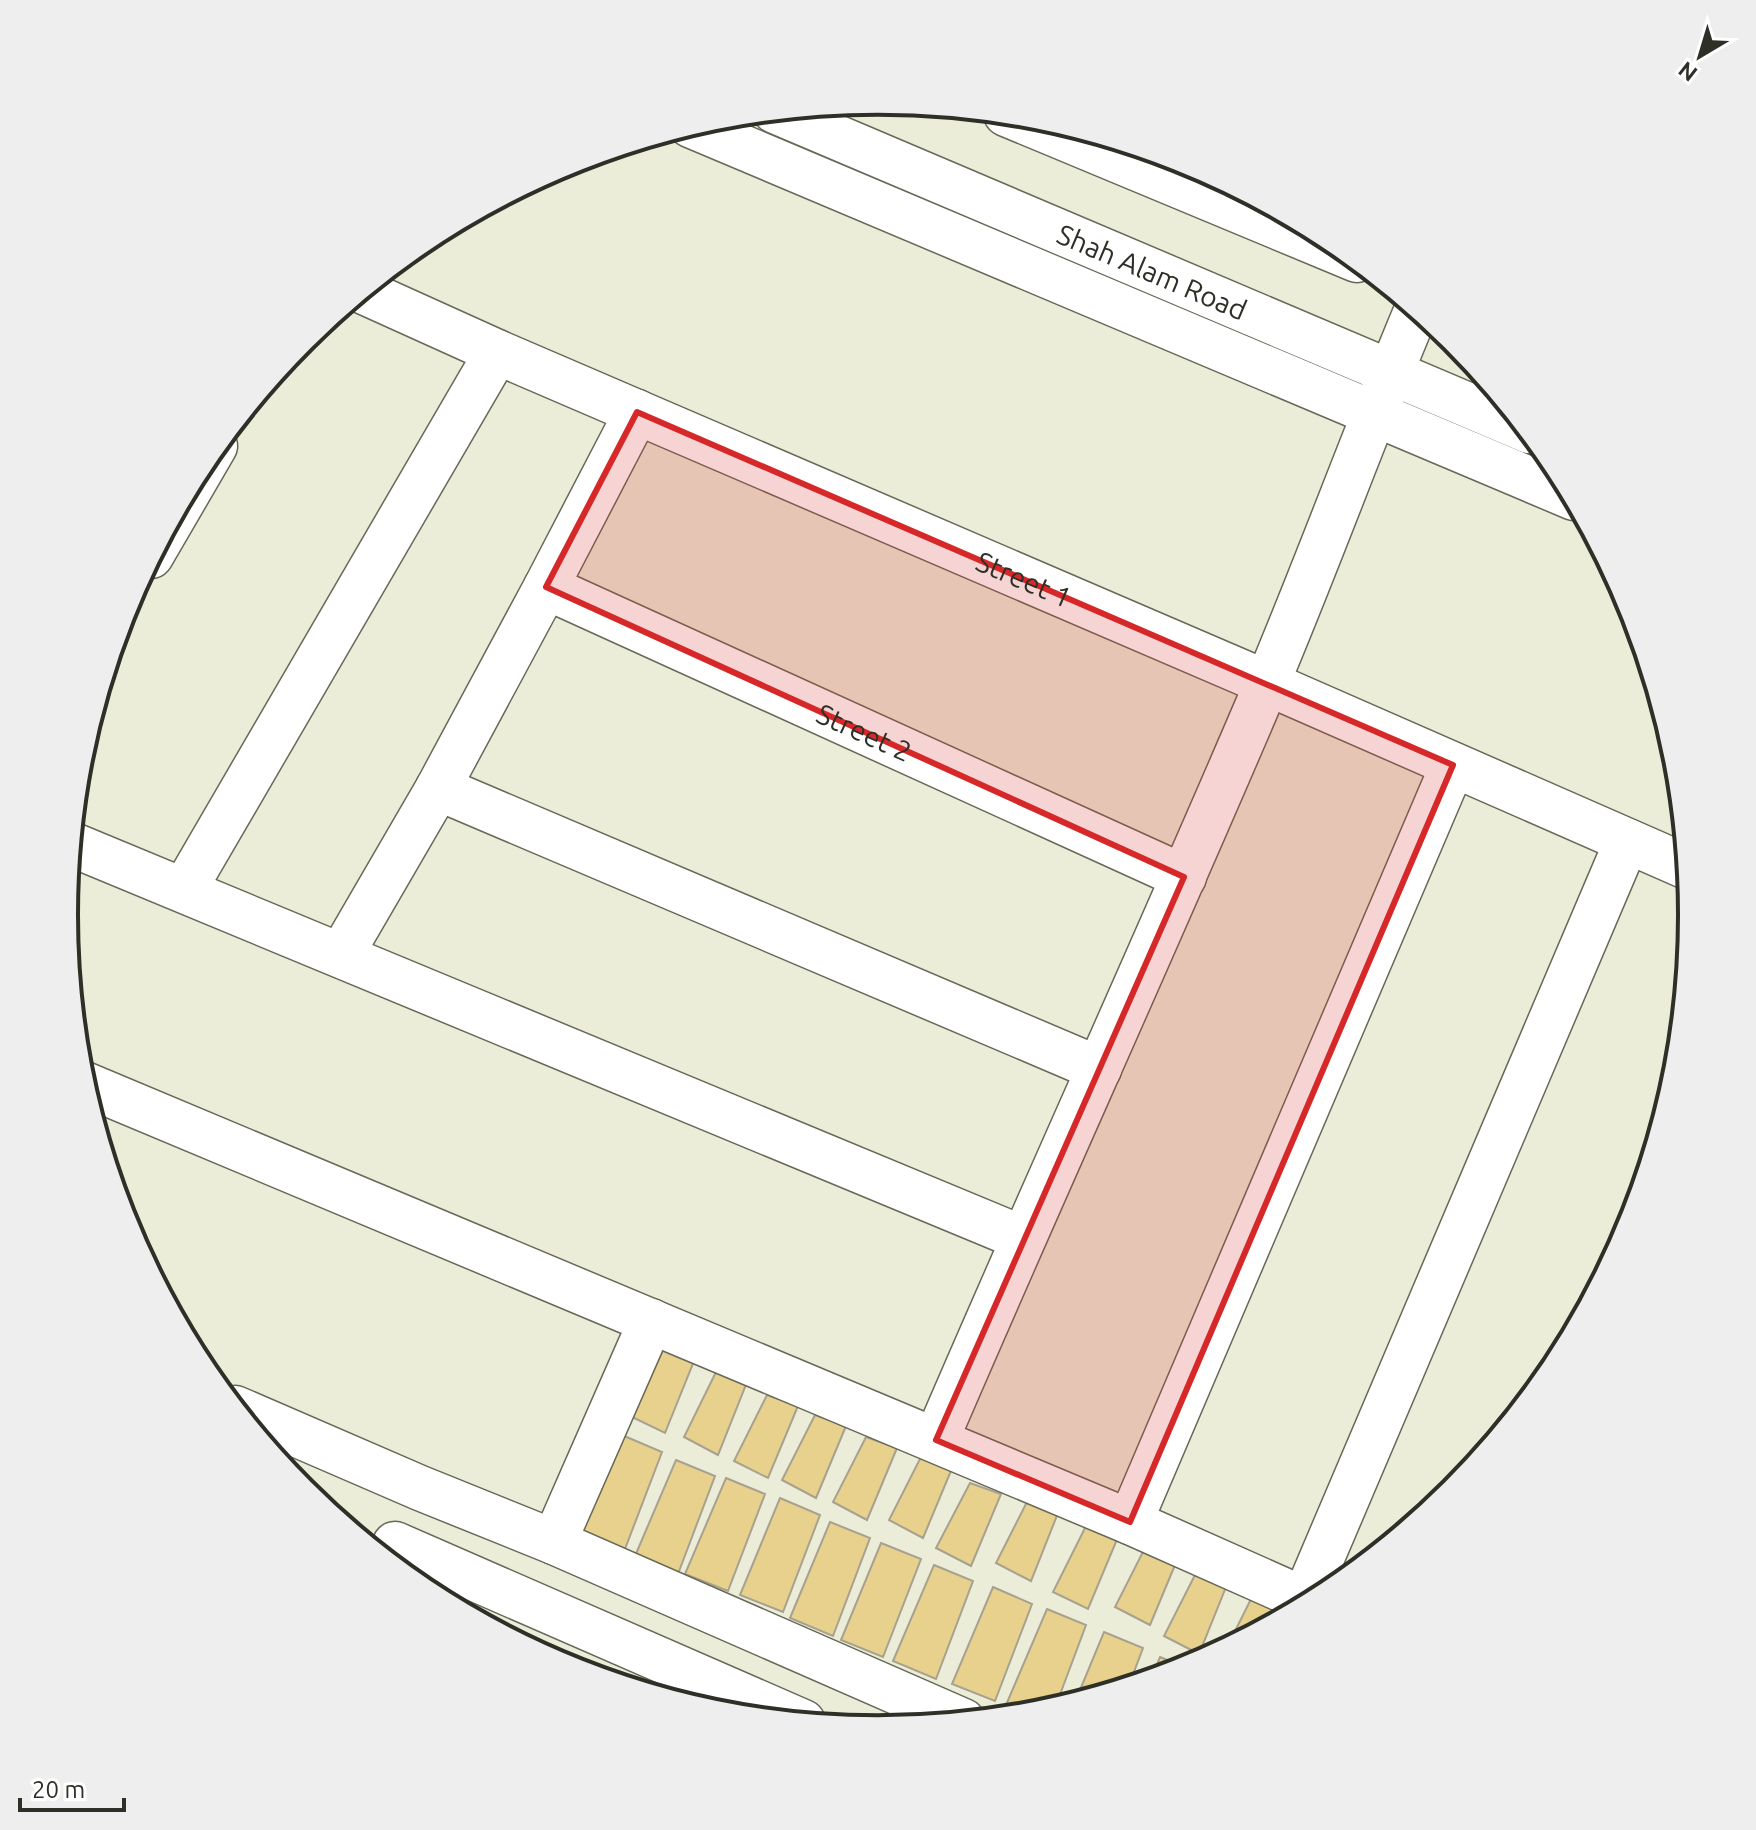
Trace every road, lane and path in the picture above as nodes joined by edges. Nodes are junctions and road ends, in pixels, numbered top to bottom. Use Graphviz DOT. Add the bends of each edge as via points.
graph roads {
  1 [pos="796,120"];
  2 [pos="709,133"];
  3 [pos="1058,136"];
  4 [pos="1301,237"];
  5 [pos="372,296"];
  6 [pos="1412,321"];
  7 [pos="497,352"];
  8 [pos="1391,372"];
  9 [pos="637,412"];
  10 [pos="1374,414"];
  11 [pos="1508,422"];
  12 [pos="1555,490"];
  13 [pos="546,587"];
  14 [pos="1267,683"];
  15 [pos="1453,765"];
  16 [pos="438,788"];
  17 [pos="1627,841"];
  18 [pos="81,848"];
  19 [pos="1676,862"];
  20 [pos="1184,877"];
  21 [pos="184,890"];
  22 [pos="341,955"];
  23 [pos="1099,1069"];
  24 [pos="97,1089"];
  25 [pos="1022,1238"];
  26 [pos="651,1321"];
  27 [pos="256,1417"];
  28 [pos="936,1440"];
  29 [pos="420,1488"];
  30 [pos="1130,1522"];
  31 [pos="554,1542"];
  32 [pos="392,1550"];
  33 [pos="398,1555"];
  34 [pos="1314,1585"];
  35 [pos="1296,1596"];
  36 [pos="766,1707"];
  37 [pos="942,1712"];
  1 -- 8 [label="street, Shah Alam Road"];
  2 -- 10 [label="street"];
  3 -- 4 [label="street"];
  5 -- 7 [label="street, Street 1"];
  6 -- 8 [label="street"];
  7 -- 9 [label="street, Street 1"];
  7 -- 21 [label="street"];
  8 -- 10 [label="street"];
  8 -- 11 [label="street, Shah Alam Road"];
  9 -- 13 [label="street"];
  9 -- 14 [label="street, Street 1"];
  10 -- 12 [label="street"];
  10 -- 14 [label="street"];
  13 -- 16 [label="street"];
  13 -- 20 [label="street, Street 2"];
  14 -- 15 [label="street, Street 1"];
  14 -- 20 [label="street"];
  15 -- 17 [label="street, Street 1"];
  15 -- 30 [label="street"];
  16 -- 22 [label="street"];
  16 -- 23 [label="street"];
  17 -- 19 [label="street, Street 1"];
  17 -- 34 [label="street"];
  18 -- 21 [label="street"];
  20 -- 23 [label="street"];
  21 -- 22 [label="street"];
  22 -- 25 [label="street"];
  23 -- 25 [label="street"];
  24 -- 26 [label="street"];
  25 -- 28 [label="street"];
  26 -- 28 [label="street"];
  26 -- 31 [label="street"];
  27 -- 29 [label="street"];
  28 -- 30 [label="street"];
  29 -- 31 [label="street"];
  29 -- 32 [label="street"];
  30 -- 35 [label="street"];
  31 -- 37 [label="street"];
  33 -- 36 [label="street"];
}
